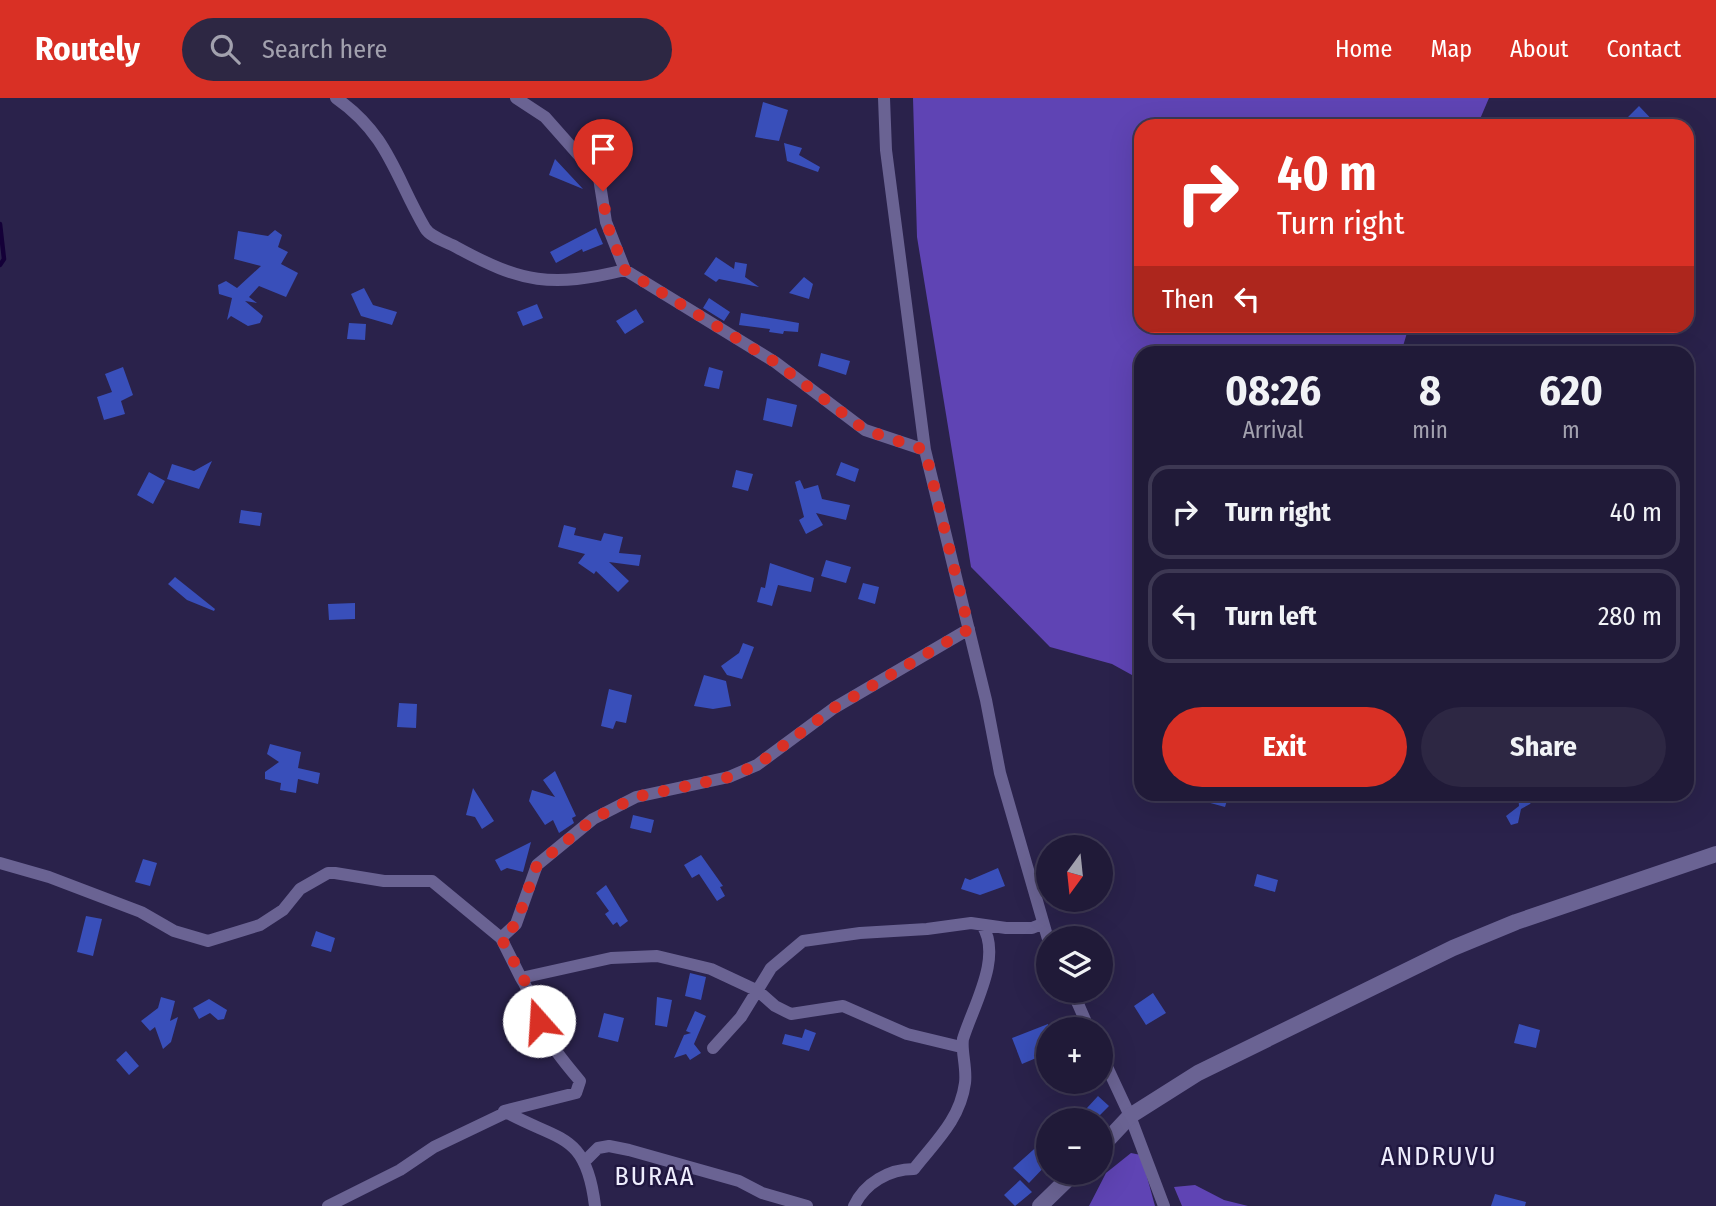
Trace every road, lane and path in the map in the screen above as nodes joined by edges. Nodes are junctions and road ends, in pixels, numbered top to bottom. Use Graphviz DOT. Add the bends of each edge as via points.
graph roads {
  1 [pos="336,98"];
  2 [pos="516,98"];
  3 [pos="884,98"];
  4 [pos="625,270"];
  5 [pos="925,450"];
  6 [pos="969,629"];
  7 [pos="1716,854"];
  8 [pos="0,863"];
  9 [pos="1042,924"];
  10 [pos="982,925"];
  11 [pos="501,938"];
  12 [pos="521,978"];
  13 [pos="758,991"];
  14 [pos="961,1047"];
  15 [pos="713,1048"];
  16 [pos="1113,1080"];
  17 [pos="504,1111"];
  18 [pos="1130,1116"];
  19 [pos="1113,1134"];
  20 [pos="585,1161"];
  21 [pos="1062,1185"];
  22 [pos="328,1206"];
  23 [pos="595,1206"];
  24 [pos="807,1206"];
  25 [pos="854,1206"];
  26 [pos="1041,1206"];
  27 [pos="1164,1206"];
  1 -- 4 [label="street" via="368,124 398,172 426,232 530,280 581,279"];
  2 -- 4 [label="street" via="545,117 599,178 606,222"];
  3 -- 5 [label="street" via="886,150"];
  4 -- 5 [label="street" via="775,362 865,430"];
  5 -- 6 [label="street"];
  6 -- 9 [label="street" via="1000,773"];
  6 -- 11 [label="street" via="834,708 757,765 729,777 636,797 593,819 537,865 516,924"];
  7 -- 18 [label="street" via="1452,948 1209,1068"];
  8 -- 11 [label="street" via="49,877 208,941 260,925 283,910 300,889 328,873 384,881 432,881"];
  9 -- 10 [label="street" via="1032,928"];
  10 -- 13 [label="street" via="860,933 803,942 780,958"];
  10 -- 14 [label="street" via="989,935 990,956"];
  11 -- 12 [label="street"];
  12 -- 13 [label="street" via="638,954 699,965"];
  12 -- 17 [label="street" via="539,1021 580,1081 580,1088 576,1093"];
  13 -- 14 [label="street" via="791,1014 843,1006 907,1034"];
  13 -- 15 [label="street"];
  14 -- 25 [label="street" via="966,1060 965,1084 941,1139 914,1169 891,1172 872,1183"];
  16 -- 18 [label="street"];
  17 -- 20 [label="street" via="568,1140"];
  17 -- 22 [label="street"];
  18 -- 19 [label="street"];
  18 -- 27 [label="street"];
  20 -- 23 [label="street"];
  20 -- 24 [label="street" via="598,1148 619,1147"];
  21 -- 26 [label="street"];
}
